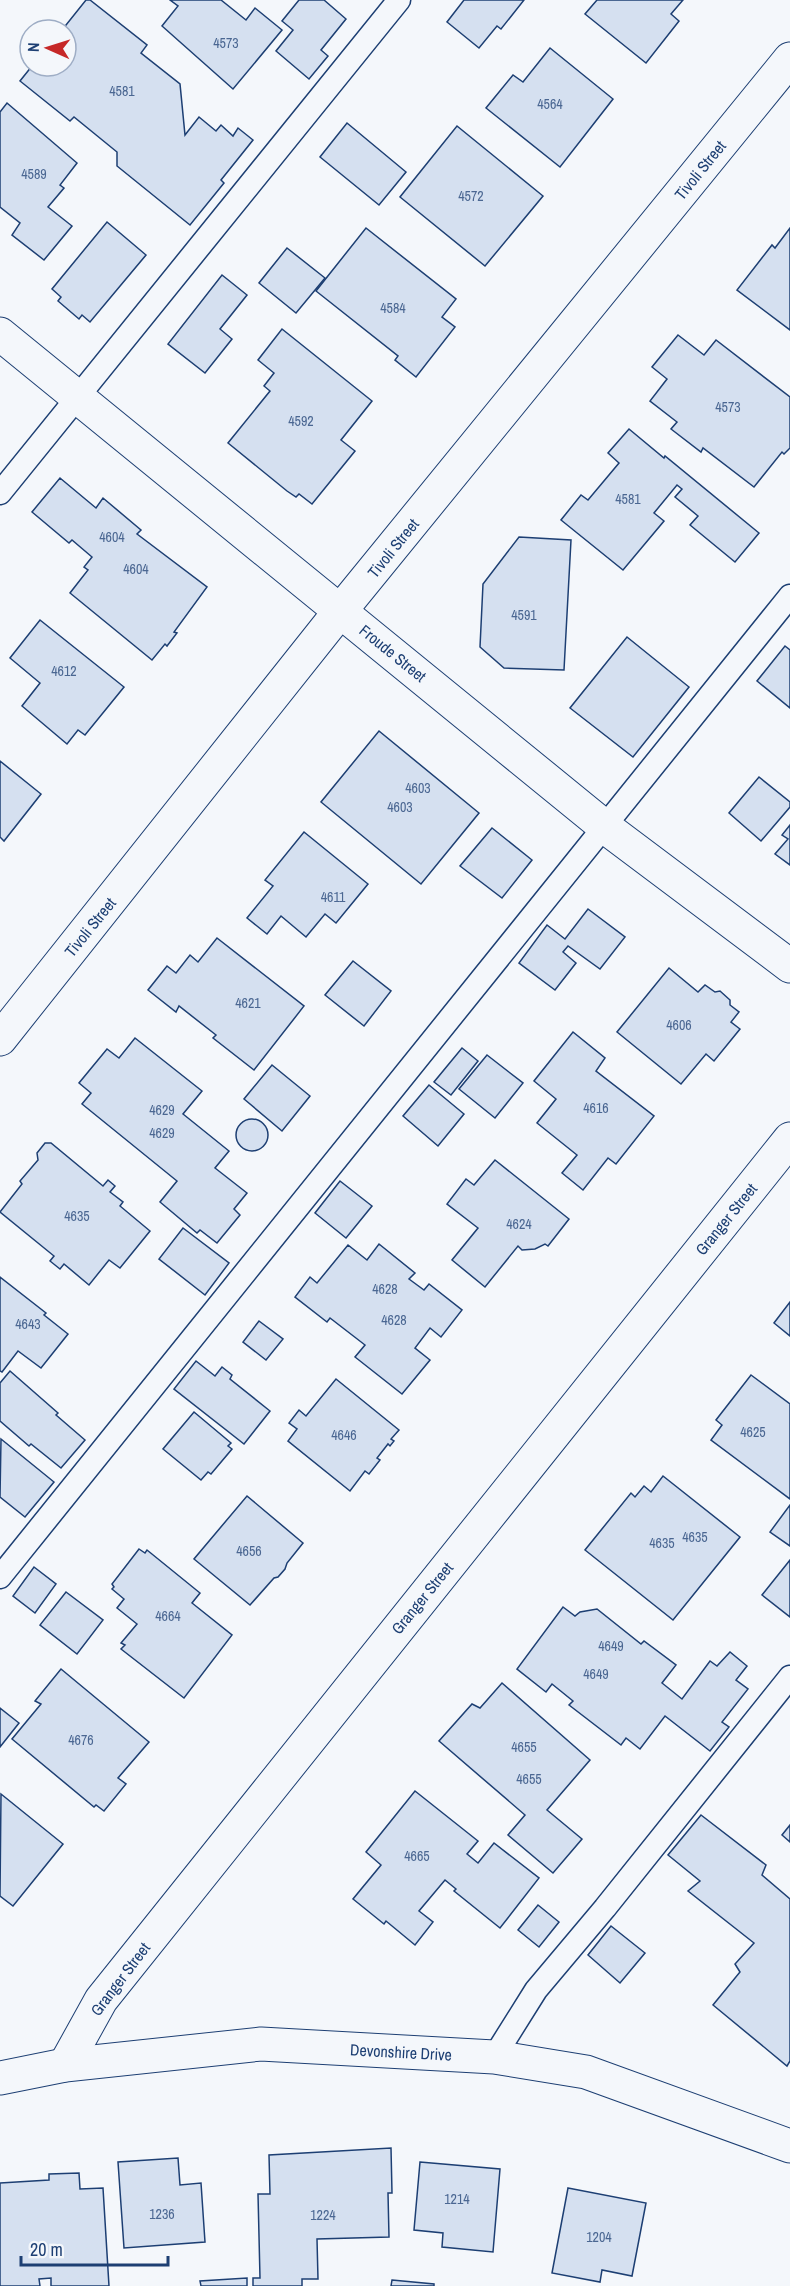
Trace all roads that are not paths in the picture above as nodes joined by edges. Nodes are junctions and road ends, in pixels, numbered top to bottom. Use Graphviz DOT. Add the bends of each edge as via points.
graph roads {
  1 [pos="399,0"];
  2 [pos="790,59"];
  3 [pos="0,334"];
  4 [pos="76,398"];
  5 [pos="0,493"];
  6 [pos="790,596"];
  7 [pos="341,610"];
  8 [pos="605,827"];
  9 [pos="790,966"];
  10 [pos="0,1039"];
  11 [pos="790,1139"];
  12 [pos="0,1577"];
  13 [pos="790,1677"];
  14 [pos="494,2057"];
  15 [pos="65,2065"];
  16 [pos="0,2078"];
  17 [pos="790,2146"];
  1 -- 4 [label="lane"];
  2 -- 7 [label="street, Tivoli Street"];
  3 -- 4 [label="street, Froude Street"];
  4 -- 5 [label="lane"];
  4 -- 7 [label="street, Froude Street"];
  6 -- 8 [label="lane"];
  7 -- 8 [label="street, Froude Street"];
  7 -- 10 [label="street, Tivoli Street"];
  8 -- 9 [label="street, Froude Street"];
  8 -- 12 [label="lane"];
  11 -- 15 [label="street, Granger Street" via="101,2000"];
  13 -- 14 [label="lane" via="536,1990"];
  14 -- 15 [label="street, Devonshire Drive" via="261,2044"];
  14 -- 17 [label="street, Devonshire Drive" via="586,2072"];
  15 -- 16 [label="street, Devonshire Drive"];
}
